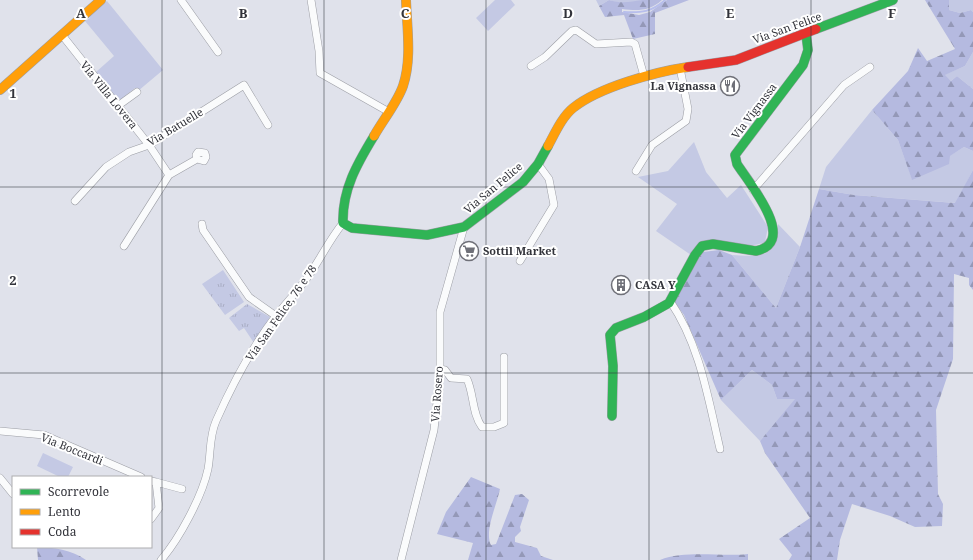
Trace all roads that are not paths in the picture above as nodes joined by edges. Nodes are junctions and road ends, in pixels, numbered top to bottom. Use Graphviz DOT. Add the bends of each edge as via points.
graph roads {
  1 [pos="101,0"];
  2 [pos="181,0"];
  3 [pos="311,0"];
  4 [pos="406,0"];
  5 [pos="893,0"];
  6 [pos="806,34"];
  7 [pos="62,35"];
  8 [pos="218,52"];
  9 [pos="531,66"];
  10 [pos="870,67"];
  11 [pos="680,68"];
  12 [pos="644,76"];
  13 [pos="0,90"];
  14 [pos="137,92"];
  15 [pos="119,105"];
  16 [pos="389,112"];
  17 [pos="268,125"];
  18 [pos="149,145"];
  19 [pos="197,159"];
  20 [pos="538,164"];
  21 [pos="636,171"];
  22 [pos="168,175"];
  23 [pos="753,190"];
  24 [pos="74,201"];
  25 [pos="343,222"];
  26 [pos="202,224"];
  27 [pos="464,227"];
  28 [pos="124,246"];
  29 [pos="520,261"];
  30 [pos="670,301"];
  31 [pos="276,316"];
  32 [pos="504,356"];
  33 [pos="440,369"];
  34 [pos="612,416"];
  35 [pos="0,431"];
  36 [pos="720,448"];
  37 [pos="139,476"];
  38 [pos="0,478"];
  39 [pos="153,481"];
  40 [pos="182,489"];
  41 [pos="190,492"];
  42 [pos="12,493"];
  43 [pos="198,494"];
  44 [pos="152,518"];
  45 [pos="161,560"];
  46 [pos="401,560"];
  1 -- 7 [label="street"];
  2 -- 8 [label="street"];
  3 -- 16 [label="street" via="320,73"];
  4 -- 16 [label="street" via="408,61 402,86"];
  5 -- 6 [label="street, Via San Felice"];
  6 -- 11 [label="street, Via San Felice" via="736,60"];
  6 -- 23 [label="street, Via Vignassa" via="809,53 803,64 735,155 736,164"];
  7 -- 13 [label="street"];
  7 -- 15 [label="street, Via Villa Lovera"];
  9 -- 12 [label="street" via="576,30 596,44 635,44"];
  10 -- 23 [label="street" via="844,85"];
  11 -- 12 [label="street, Via San Felice"];
  11 -- 21 [label="street" via="688,109 686,121 652,145"];
  12 -- 20 [label="street, Via San Felice" via="600,92 573,108 556,129"];
  14 -- 15 [label="street"];
  15 -- 18 [label="street, Via Villa Lovera"];
  16 -- 25 [label="street" via="352,176 343,202"];
  17 -- 18 [label="street, Via Batuelle" via="244,85"];
  18 -- 22 [label="street, Via Villa Lovera"];
  18 -- 24 [label="street, Via Batuelle" via="129,152 106,167"];
  19 -- 22 [label="street"];
  20 -- 27 [label="street, Via San Felice" via="523,182"];
  20 -- 29 [label="street" via="549,179 554,205"];
  22 -- 28 [label="street"];
  23 -- 30 [label="street, Via Vignassa" via="771,218 774,228 774,238 769,247 756,251 713,244 702,246"];
  25 -- 27 [label="street, Via San Felice" via="352,228 426,235"];
  25 -- 31 [label="street, Via San Felice, 76 e 78" via="307,278"];
  26 -- 31 [label="street" via="203,230 248,298"];
  27 -- 33 [label="street, Via Rosero" via="440,312"];
  30 -- 34 [label="street" via="616,328 610,335 613,366"];
  30 -- 36 [label="street" via="682,318 699,358"];
  31 -- 43 [label="street, Via San Felice, 76 e 78" via="249,357 215,423 207,471"];
  32 -- 33 [label="street" via="504,423 494,427 482,427 478,421 467,379 452,378 445,370"];
  33 -- 46 [label="street, Via Rosero" via="434,430"];
  35 -- 37 [label="street, Via Boccardi" via="44,435"];
  38 -- 42 [label="street"];
  39 -- 40 [label="street"];
  39 -- 44 [label="street" via="159,508"];
  41 -- 43 [label="street"];
  43 -- 45 [label="street, Via San Felice, 76 e 78" via="177,538"];
}
